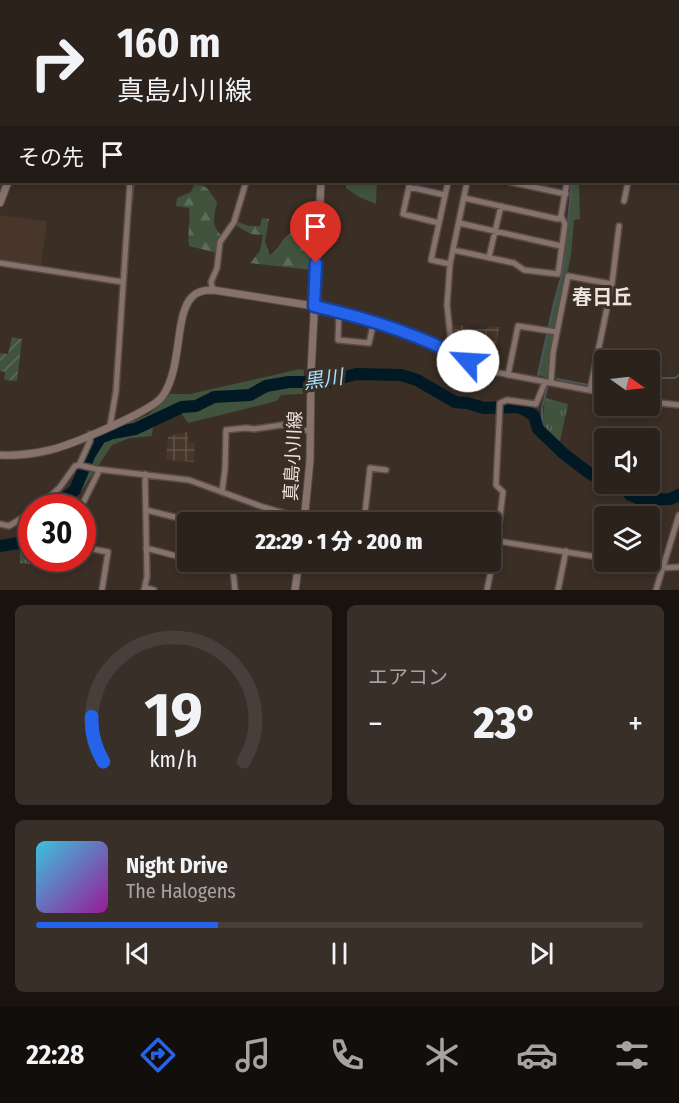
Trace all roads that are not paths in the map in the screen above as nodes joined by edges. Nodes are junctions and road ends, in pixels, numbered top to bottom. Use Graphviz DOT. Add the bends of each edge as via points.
graph roads {
  1 [pos="8,183"];
  2 [pos="130,183"];
  3 [pos="246,183"];
  4 [pos="321,183"];
  5 [pos="448,183"];
  6 [pos="467,183"];
  7 [pos="515,183"];
  8 [pos="567,183"];
  9 [pos="628,183"];
  10 [pos="410,184"];
  11 [pos="566,194"];
  12 [pos="445,195"];
  13 [pos="464,198"];
  14 [pos="624,201"];
  15 [pos="0,203"];
  16 [pos="501,206"];
  17 [pos="561,216"];
  18 [pos="439,223"];
  19 [pos="459,223"];
  20 [pos="619,226"];
  21 [pos="495,231"];
  22 [pos="561,246"];
  23 [pos="453,249"];
  24 [pos="489,257"];
  25 [pos="0,263"];
  26 [pos="450,264"];
  27 [pos="123,282"];
  28 [pos="612,284"];
  29 [pos="213,290"];
  30 [pos="314,306"];
  31 [pos="339,312"];
  32 [pos="374,321"];
  33 [pos="557,332"];
  34 [pos="452,352"];
  35 [pos="508,375"];
  36 [pos="548,382"];
  37 [pos="590,390"];
  38 [pos="594,391"];
  39 [pos="660,403"];
  40 [pos="679,405"];
  41 [pos="110,426"];
  42 [pos="310,431"];
  43 [pos="90,434"];
  44 [pos="0,455"];
  45 [pos="79,465"];
  46 [pos="97,470"];
  47 [pos="386,470"];
  48 [pos="145,474"];
  49 [pos="222,492"];
  50 [pos="53,494"];
  51 [pos="88,494"];
  52 [pos="146,510"];
  53 [pos="279,512"];
  54 [pos="305,512"];
  55 [pos="365,512"];
  56 [pos="501,512"];
  57 [pos="679,515"];
  58 [pos="177,518"];
  59 [pos="18,521"];
  60 [pos="0,524"];
  61 [pos="501,542"];
  62 [pos="146,548"];
  63 [pos="96,550"];
  64 [pos="566,551"];
  65 [pos="177,556"];
  66 [pos="594,556"];
  67 [pos="660,567"];
  68 [pos="679,567"];
  69 [pos="663,568"];
  70 [pos="233,572"];
  71 [pos="297,572"];
  72 [pos="489,572"];
  73 [pos="144,589"];
  74 [pos="102,590"];
  75 [pos="154,590"];
  76 [pos="235,590"];
  77 [pos="295,590"];
  78 [pos="487,590"];
  79 [pos="558,590"];
  80 [pos="656,590"];
  1 -- 15 [label="street"];
  2 -- 27 [label="street"];
  3 -- 29 [label="street" via="234,222 220,242 211,282"];
  4 -- 30 [label="street"];
  5 -- 12 [label="street"];
  6 -- 13 [label="street"];
  7 -- 11 [label="street"];
  8 -- 11 [label="street"];
  9 -- 14 [label="street"];
  10 -- 12 [label="street"];
  10 -- 18 [label="street" via="403,214"];
  11 -- 17 [label="street"];
  12 -- 18 [label="street"];
  13 -- 16 [label="street"];
  13 -- 19 [label="street"];
  16 -- 17 [label="street" via="558,219"];
  16 -- 21 [label="street"];
  17 -- 22 [label="street" via="565,224"];
  18 -- 26 [label="street" via="431,260"];
  19 -- 21 [label="street"];
  19 -- 23 [label="street"];
  20 -- 28 [label="street"];
  21 -- 22 [label="street"];
  21 -- 24 [label="street"];
  22 -- 24 [label="street" via="558,274 524,270 514,263"];
  23 -- 24 [label="street"];
  23 -- 26 [label="street"];
  25 -- 27 [label="street"];
  26 -- 34 [label="street" via="447,305"];
  27 -- 41 [label="street"];
  28 -- 33 [label="street" via="568,276"];
  28 -- 37 [label="street"];
  29 -- 30 [label="street"];
  29 -- 41 [label="street" via="194,295 187,303 175,370 160,399 141,413"];
  30 -- 31 [label="street"];
  30 -- 42 [label="street, 真島小川線"];
  31 -- 32 [label="street"];
  31 -- 32 [label="street" via="338,340 369,343"];
  32 -- 34 [label="street"];
  33 -- 35 [label="street" via="518,327"];
  33 -- 36 [label="street"];
  34 -- 35 [label="street" via="484,370"];
  35 -- 36 [label="street"];
  36 -- 37 [label="street"];
  36 -- 56 [label="street" via="536,404 507,400 500,403 496,485 503,492"];
  37 -- 38 [label="street"];
  39 -- 40 [label="street"];
  41 -- 43 [label="street"];
  42 -- 49 [label="street" via="296,423 226,430"];
  42 -- 54 [label="street, 真島小川線"];
  43 -- 44 [label="street" via="53,450"];
  43 -- 45 [label="street"];
  45 -- 46 [label="street"];
  45 -- 50 [label="street"];
  46 -- 48 [label="street"];
  46 -- 51 [label="street"];
  47 -- 55 [label="street" via="370,468"];
  48 -- 49 [label="street" via="189,480"];
  48 -- 52 [label="street"];
  49 -- 53 [label="street"];
  52 -- 58 [label="street"];
  52 -- 62 [label="street"];
  57 -- 69 [label="street"];
  59 -- 60 [label="street" via="9,526"];
  61 -- 64 [label="street"];
  62 -- 65 [label="street"];
  62 -- 73 [label="street"];
  63 -- 74 [label="street" via="108,552"];
  64 -- 66 [label="street"];
  64 -- 79 [label="street"];
  67 -- 69 [label="street"];
  68 -- 69 [label="street"];
  69 -- 80 [label="street"];
  70 -- 76 [label="street"];
  71 -- 77 [label="street"];
  72 -- 78 [label="street"];
  73 -- 75 [label="street"];
}
